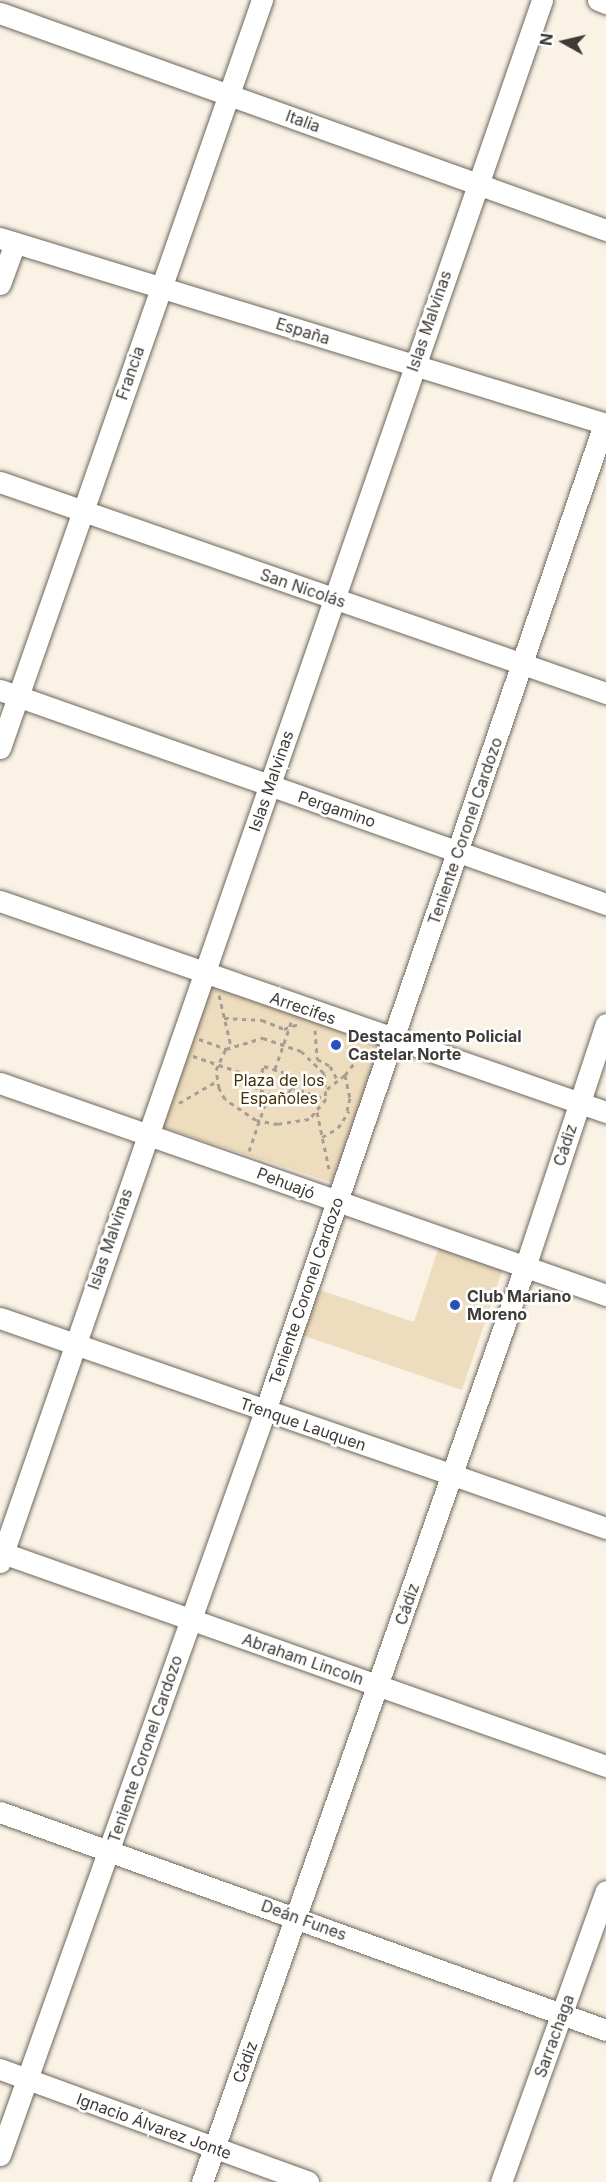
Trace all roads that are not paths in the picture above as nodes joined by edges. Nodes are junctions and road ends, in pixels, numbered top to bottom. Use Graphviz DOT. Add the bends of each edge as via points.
graph roads {
  1 [pos="262,0"];
  2 [pos="542,0"];
  3 [pos="598,0"];
  4 [pos="606,3"];
  5 [pos="0,13"];
  6 [pos="230,95"];
  7 [pos="477,183"];
  8 [pos="606,230"];
  9 [pos="7,240"];
  10 [pos="0,284"];
  11 [pos="160,287"];
  12 [pos="413,365"];
  13 [pos="605,424"];
  14 [pos="0,483"];
  15 [pos="81,511"];
  16 [pos="332,599"];
  17 [pos="522,663"];
  18 [pos="9,693"];
  19 [pos="606,693"];
  20 [pos="0,748"];
  21 [pos="269,786"];
  22 [pos="458,851"];
  23 [pos="0,901"];
  24 [pos="606,904"];
  25 [pos="208,975"];
  26 [pos="606,1024"];
  27 [pos="383,1036"];
  28 [pos="0,1083"];
  29 [pos="579,1103"];
  30 [pos="606,1112"];
  31 [pos="148,1125"];
  32 [pos="336,1202"];
  33 [pos="525,1267"];
  34 [pos="606,1295"];
  35 [pos="0,1318"];
  36 [pos="74,1345"];
  37 [pos="265,1411"];
  38 [pos="452,1474"];
  39 [pos="606,1527"];
  40 [pos="1,1555"];
  41 [pos="190,1620"];
  42 [pos="378,1686"];
  43 [pos="606,1766"];
  44 [pos="0,1812"];
  45 [pos="109,1851"];
  46 [pos="606,1890"];
  47 [pos="298,1917"];
  48 [pos="562,2015"];
  49 [pos="606,2030"];
  50 [pos="0,2068"];
  51 [pos="27,2078"];
  52 [pos="214,2148"];
  53 [pos="0,2155"];
  54 [pos="202,2182"];
  55 [pos="308,2182"];
  56 [pos="501,2182"];
  1 -- 6 [label="street, Francia"];
  2 -- 7 [label="street, Islas Malvinas"];
  3 -- 4 [label="street"];
  5 -- 6 [label="street, Italia"];
  6 -- 7 [label="street, Italia"];
  6 -- 11 [label="street, Francia"];
  7 -- 8 [label="street, Italia"];
  7 -- 12 [label="street, Islas Malvinas"];
  9 -- 10 [label="street"];
  9 -- 11 [label="street, España"];
  11 -- 12 [label="street, España"];
  11 -- 15 [label="street, Francia"];
  12 -- 13 [label="street, España"];
  12 -- 16 [label="street, Islas Malvinas"];
  13 -- 17 [label="street, Teniente Coronel Cardozo"];
  14 -- 15 [label="street, San Nicolás"];
  15 -- 16 [label="street, San Nicolás"];
  15 -- 18 [label="street, Francia"];
  16 -- 17 [label="street, San Nicolás"];
  16 -- 21 [label="street, Islas Malvinas"];
  17 -- 19 [label="street, San Nicolás"];
  17 -- 22 [label="street, Teniente Coronel Cardozo"];
  18 -- 20 [label="street, Francia"];
  18 -- 21 [label="street, Pergamino"];
  21 -- 22 [label="street, Pergamino"];
  21 -- 25 [label="street, Islas Malvinas"];
  22 -- 24 [label="street, Pergamino"];
  22 -- 27 [label="street, Teniente Coronel Cardozo"];
  23 -- 25 [label="street, Arrecifes"];
  25 -- 27 [label="street, Arrecifes" via="301,1014"];
  25 -- 31 [label="street, Islas Malvinas" via="178,1041"];
  26 -- 29 [label="street, Cádiz"];
  27 -- 29 [label="street, Arrecifes"];
  27 -- 32 [label="street, Teniente Coronel Cardozo"];
  28 -- 31 [label="street, Pehuajó"];
  29 -- 30 [label="street, Arrecifes"];
  29 -- 33 [label="street, Cádiz"];
  31 -- 32 [label="street, Pehuajó"];
  31 -- 36 [label="street, Islas Malvinas"];
  32 -- 33 [label="street, Pehuajó"];
  32 -- 37 [label="street, Teniente Coronel Cardozo"];
  33 -- 34 [label="street, Pehuajó"];
  33 -- 38 [label="street, Cádiz"];
  35 -- 36 [label="street, Trenque Lauquen"];
  36 -- 37 [label="street, Trenque Lauquen"];
  36 -- 40 [label="street, Islas Malvinas"];
  37 -- 38 [label="street, Trenque Lauquen"];
  37 -- 41 [label="street, Teniente Coronel Cardozo"];
  38 -- 39 [label="street, Trenque Lauquen"];
  38 -- 42 [label="street, Cádiz"];
  40 -- 41 [label="street, Abraham Lincoln"];
  41 -- 42 [label="street, Abraham Lincoln"];
  41 -- 45 [label="street, Teniente Coronel Cardozo"];
  42 -- 43 [label="street, Abraham Lincoln"];
  42 -- 47 [label="street, Cádiz"];
  44 -- 45 [label="street, Deán Funes"];
  45 -- 47 [label="street, Deán Funes"];
  45 -- 51 [label="street, Teniente Coronel Cardozo"];
  46 -- 48 [label="street, Sarrachaga"];
  47 -- 48 [label="street, Deán Funes"];
  47 -- 52 [label="street, Cádiz"];
  48 -- 49 [label="street, Deán Funes"];
  48 -- 56 [label="street, Sarrachaga"];
  50 -- 51 [label="street, Ignacio Álvarez Jonte"];
  51 -- 52 [label="street, Ignacio Álvarez Jonte"];
  51 -- 53 [label="street, Teniente Coronel Cardozo"];
  52 -- 54 [label="street, Cádiz"];
  52 -- 55 [label="street, Ignacio Álvarez Jonte"];
}
